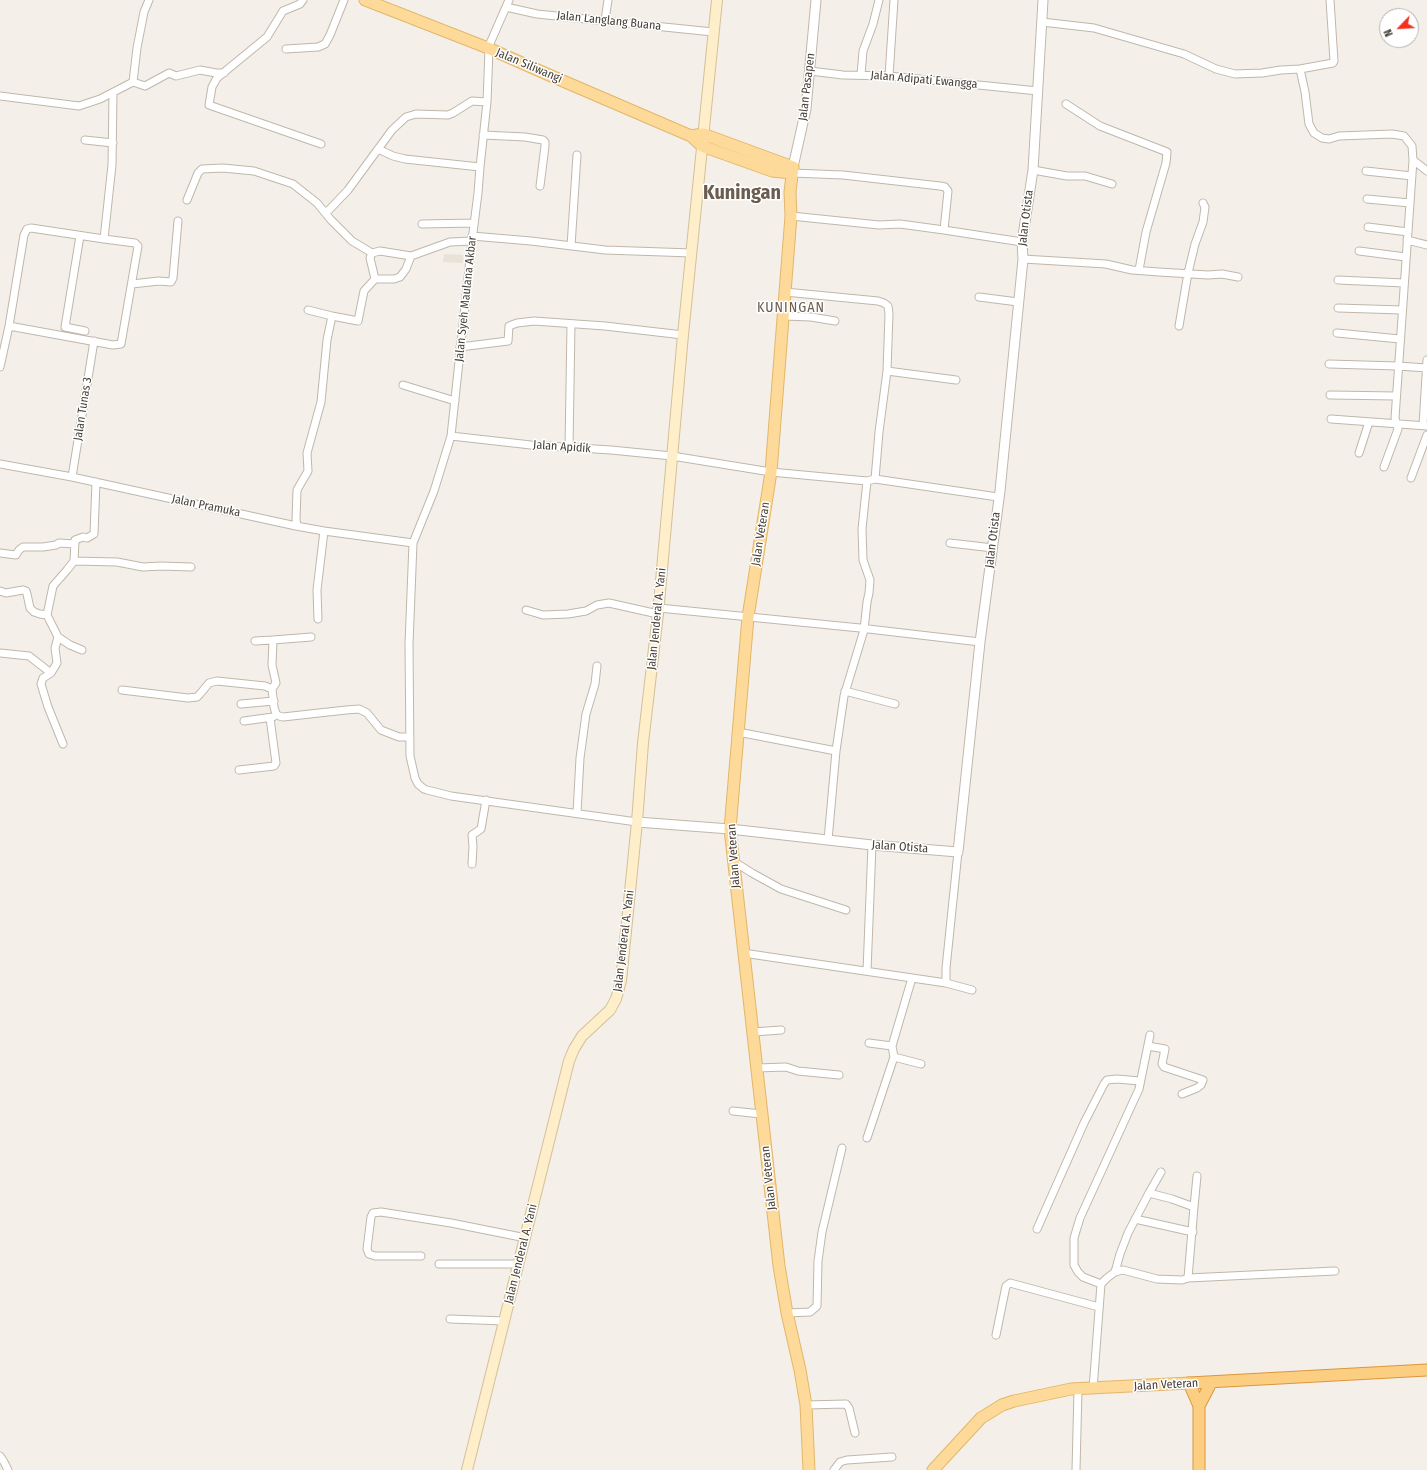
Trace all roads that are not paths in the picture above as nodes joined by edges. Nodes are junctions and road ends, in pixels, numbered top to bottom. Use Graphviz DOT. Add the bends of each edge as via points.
graph roads {
  1 [pos="148,0"];
  2 [pos="303,0"];
  3 [pos="344,0"];
  4 [pos="365,0"];
  5 [pos="608,0"];
  6 [pos="717,0"];
  7 [pos="816,0"];
  8 [pos="878,0"];
  9 [pos="894,0"];
  10 [pos="1043,0"];
  11 [pos="1330,0"];
  12 [pos="507,4"];
  13 [pos="605,20"];
  14 [pos="1042,22"];
  15 [pos="713,32"];
  16 [pos="286,49"];
  17 [pos="488,49"];
  18 [pos="1300,69"];
  19 [pos="810,71"];
  20 [pos="224,73"];
  21 [pos="861,75"];
  22 [pos="888,76"];
  23 [pos="133,82"];
  24 [pos="1038,91"];
  25 [pos="113,93"];
  26 [pos="0,96"];
  27 [pos="487,102"];
  28 [pos="1066,104"];
  29 [pos="703,134"];
  30 [pos="483,135"];
  31 [pos="691,136"];
  32 [pos="85,140"];
  33 [pos="113,143"];
  34 [pos="321,144"];
  35 [pos="702,146"];
  36 [pos="379,150"];
  37 [pos="577,155"];
  38 [pos="1413,160"];
  39 [pos="480,167"];
  40 [pos="793,170"];
  41 [pos="1033,170"];
  42 [pos="1366,171"];
  43 [pos="1427,172"];
  44 [pos="1412,176"];
  45 [pos="1112,184"];
  46 [pos="540,186"];
  47 [pos="1367,199"];
  48 [pos="187,200"];
  49 [pos="1203,203"];
  50 [pos="1410,203"];
  51 [pos="328,216"];
  52 [pos="791,216"];
  53 [pos="178,221"];
  54 [pos="474,223"];
  55 [pos="422,224"];
  56 [pos="1368,227"];
  57 [pos="944,230"];
  58 [pos="1408,232"];
  59 [pos="80,236"];
  60 [pos="104,239"];
  61 [pos="472,239"];
  62 [pos="1407,240"];
  63 [pos="1022,242"];
  64 [pos="1427,245"];
  65 [pos="571,246"];
  66 [pos="1358,252"];
  67 [pos="372,253"];
  68 [pos="692,253"];
  69 [pos="411,256"];
  70 [pos="1023,258"];
  71 [pos="1406,258"];
  72 [pos="1139,270"];
  73 [pos="1188,273"];
  74 [pos="1238,277"];
  75 [pos="375,279"];
  76 [pos="1338,280"];
  77 [pos="1404,283"];
  78 [pos="132,284"];
  79 [pos="785,292"];
  80 [pos="979,297"];
  81 [pos="1018,302"];
  82 [pos="1338,308"];
  83 [pos="308,310"];
  84 [pos="1402,310"];
  85 [pos="332,316"];
  86 [pos="784,316"];
  87 [pos="835,321"];
  88 [pos="571,324"];
  89 [pos="9,326"];
  90 [pos="1179,326"];
  91 [pos="85,331"];
  92 [pos="1337,333"];
  93 [pos="683,335"];
  94 [pos="1400,339"];
  95 [pos="94,341"];
  96 [pos="460,347"];
  97 [pos="1427,360"];
  98 [pos="1330,364"];
  99 [pos="1398,366"];
  100 [pos="0,367"];
  101 [pos="1427,368"];
  102 [pos="887,371"];
  103 [pos="956,380"];
  104 [pos="403,385"];
  105 [pos="1330,395"];
  106 [pos="1396,396"];
  107 [pos="455,400"];
  108 [pos="1331,419"];
  109 [pos="1369,422"];
  110 [pos="1397,423"];
  111 [pos="1425,425"];
  112 [pos="1427,435"];
  113 [pos="451,436"];
  114 [pos="569,447"];
  115 [pos="1359,453"];
  116 [pos="672,456"];
  117 [pos="0,464"];
  118 [pos="1384,467"];
  119 [pos="770,472"];
  120 [pos="72,477"];
  121 [pos="1411,478"];
  122 [pos="876,479"];
  123 [pos="867,481"];
  124 [pos="96,482"];
  125 [pos="998,497"];
  126 [pos="297,526"];
  127 [pos="324,531"];
  128 [pos="413,543"];
  129 [pos="950,543"];
  130 [pos="75,544"];
  131 [pos="993,548"];
  132 [pos="0,553"];
  133 [pos="74,561"];
  134 [pos="191,567"];
  135 [pos="0,591"];
  136 [pos="526,610"];
  137 [pos="659,611"];
  138 [pos="47,615"];
  139 [pos="748,618"];
  140 [pos="318,619"];
  141 [pos="864,630"];
  142 [pos="58,637"];
  143 [pos="311,637"];
  144 [pos="273,640"];
  145 [pos="255,641"];
  146 [pos="980,642"];
  147 [pos="82,650"];
  148 [pos="0,653"];
  149 [pos="597,666"];
  150 [pos="51,673"];
  151 [pos="272,689"];
  152 [pos="122,690"];
  153 [pos="846,691"];
  154 [pos="274,701"];
  155 [pos="241,704"];
  156 [pos="895,704"];
  157 [pos="279,716"];
  158 [pos="270,718"];
  159 [pos="244,721"];
  160 [pos="738,732"];
  161 [pos="410,737"];
  162 [pos="63,744"];
  163 [pos="836,751"];
  164 [pos="238,770"];
  165 [pos="486,800"];
  166 [pos="577,813"];
  167 [pos="637,822"];
  168 [pos="730,829"];
  169 [pos="828,840"];
  170 [pos="872,845"];
  171 [pos="958,852"];
  172 [pos="733,861"];
  173 [pos="472,864"];
  174 [pos="846,910"];
  175 [pos="744,953"];
  176 [pos="867,972"];
  177 [pos="912,978"];
  178 [pos="946,983"];
  179 [pos="972,990"];
  180 [pos="781,1030"];
  181 [pos="753,1032"];
  182 [pos="1150,1035"];
  183 [pos="869,1043"];
  184 [pos="892,1046"];
  185 [pos="1148,1046"];
  186 [pos="894,1058"];
  187 [pos="921,1064"];
  188 [pos="757,1068"];
  189 [pos="839,1075"];
  190 [pos="1140,1081"];
  191 [pos="1182,1094"];
  192 [pos="733,1111"];
  193 [pos="761,1114"];
  194 [pos="867,1138"];
  195 [pos="842,1148"];
  196 [pos="1161,1172"];
  197 [pos="1197,1176"];
  198 [pos="1149,1193"];
  199 [pos="1194,1207"];
  200 [pos="1135,1219"];
  201 [pos="1037,1229"];
  202 [pos="1193,1232"];
  203 [pos="526,1238"];
  204 [pos="421,1256"];
  205 [pos="439,1264"];
  206 [pos="519,1264"];
  207 [pos="1334,1271"];
  208 [pos="1115,1272"];
  209 [pos="1188,1278"];
  210 [pos="1101,1284"];
  211 [pos="1099,1307"];
  212 [pos="787,1313"];
  213 [pos="450,1318"];
  214 [pos="505,1321"];
  215 [pos="996,1335"];
  216 [pos="1427,1370"];
  217 [pos="1189,1383"];
  218 [pos="1211,1383"];
  219 [pos="1094,1389"];
  220 [pos="1078,1390"];
  221 [pos="806,1405"];
  222 [pos="1199,1406"];
  223 [pos="855,1433"];
  224 [pos="0,1456"];
  225 [pos="892,1457"];
  226 [pos="8,1470"];
  227 [pos="467,1470"];
  228 [pos="809,1470"];
  229 [pos="834,1470"];
  230 [pos="933,1470"];
  231 [pos="1076,1470"];
  232 [pos="1199,1470"];
  1 -- 23 [label="street" via="137,48"];
  2 -- 20 [label="street" via="300,4 283,11 266,37"];
  3 -- 16 [label="street" via="325,44 318,47"];
  4 -- 17 [label="main road, Jalan Siliwangi"];
  5 -- 13 [label="street"];
  6 -- 15 [label="main road, Jalan Jenderal A. Yani"];
  7 -- 19 [label="street, Jalan Pasapen"];
  8 -- 21 [label="street" via="873,24 863,50"];
  9 -- 22 [label="street"];
  10 -- 14 [label="street, Jalan Otista"];
  11 -- 18 [label="street" via="1334,61 1327,65"];
  12 -- 13 [label="street, Jalan Langlang Buana" via="537,14"];
  12 -- 17 [label="street"];
  13 -- 15 [label="street, Jalan Langlang Buana"];
  14 -- 18 [label="street" via="1101,30 1184,54 1216,69 1236,74"];
  14 -- 24 [label="street, Jalan Otista"];
  15 -- 29 [label="main road, Jalan Jenderal A. Yani"];
  17 -- 27 [label="street, Jalan Syeh Maulana Akbar"];
  17 -- 31 [label="main road, Jalan Siliwangi"];
  18 -- 38 [label="street" via="1314,133 1330,139 1361,135 1404,136 1412,146"];
  19 -- 21 [label="street, Jalan Adipati Ewangga"];
  19 -- 40 [label="street, Jalan Pasapen" via="806,109"];
  20 -- 23 [label="street" via="200,70 176,76 169,73 145,86"];
  20 -- 34 [label="street" via="217,78 212,87 209,105"];
  21 -- 22 [label="street, Jalan Adipati Ewangga"];
  22 -- 24 [label="street, Jalan Adipati Ewangga"];
  23 -- 25 [label="street"];
  24 -- 41 [label="street, Jalan Otista"];
  25 -- 26 [label="street" via="79,106"];
  25 -- 33 [label="street"];
  27 -- 30 [label="street, Jalan Syeh Maulana Akbar"];
  27 -- 36 [label="street" via="472,102 448,115 416,114 406,117 392,130"];
  28 -- 72 [label="street" via="1100,126 1167,152"];
  29 -- 31 [label="main road"];
  29 -- 35 [label="main road, Jalan Jenderal A. Yani"];
  29 -- 40 [label="main road"];
  30 -- 39 [label="street, Jalan Syeh Maulana Akbar"];
  30 -- 46 [label="street" via="543,140 545,146"];
  31 -- 35 [label="main road, Jalan Siliwangi"];
  32 -- 33 [label="street"];
  33 -- 60 [label="street" via="112,177"];
  35 -- 40 [label="main road, Jalan Siliwangi" via="772,171"];
  35 -- 68 [label="main road, Jalan Jenderal A. Yani"];
  36 -- 39 [label="street" via="391,156 426,162"];
  36 -- 51 [label="street" via="330,210"];
  37 -- 65 [label="street"];
  38 -- 43 [label="street"];
  38 -- 44 [label="street"];
  39 -- 54 [label="street, Jalan Syeh Maulana Akbar"];
  40 -- 52 [label="main road, Jalan Veteran" via="790,192"];
  40 -- 57 [label="street" via="945,187 948,191"];
  41 -- 45 [label="street" via="1067,176 1085,176"];
  41 -- 63 [label="street, Jalan Otista"];
  42 -- 44 [label="street"];
  44 -- 50 [label="street"];
  47 -- 50 [label="street"];
  48 -- 51 [label="street" via="202,169 223,168 254,172 293,184 317,203"];
  49 -- 73 [label="street" via="1205,207 1202,222"];
  50 -- 58 [label="street"];
  51 -- 67 [label="street" via="352,241"];
  52 -- 57 [label="street"];
  52 -- 79 [label="main road, Jalan Veteran"];
  53 -- 78 [label="street" via="171,282"];
  54 -- 55 [label="street"];
  54 -- 61 [label="street, Jalan Syeh Maulana Akbar"];
  56 -- 58 [label="street"];
  57 -- 63 [label="street"];
  58 -- 62 [label="street"];
  59 -- 60 [label="street"];
  59 -- 89 [label="street" via="31,228 27,230"];
  59 -- 91 [label="street" via="65,327"];
  60 -- 78 [label="street" via="135,243 138,246"];
  61 -- 65 [label="street"];
  61 -- 69 [label="street" via="450,242"];
  61 -- 96 [label="street, Jalan Syeh Maulana Akbar"];
  62 -- 64 [label="street"];
  62 -- 71 [label="street"];
  63 -- 70 [label="street, Jalan Otista"];
  65 -- 68 [label="street" via="605,250"];
  66 -- 71 [label="street"];
  67 -- 69 [label="street" via="380,251"];
  67 -- 75 [label="street" via="370,258"];
  68 -- 93 [label="main road, Jalan Jenderal A. Yani"];
  69 -- 75 [label="street" via="400,277"];
  70 -- 72 [label="street" via="1106,264"];
  70 -- 81 [label="street, Jalan Otista"];
  71 -- 77 [label="street"];
  72 -- 73 [label="street"];
  73 -- 74 [label="street"];
  73 -- 90 [label="street"];
  75 -- 85 [label="street" via="364,291 358,321"];
  76 -- 77 [label="street"];
  77 -- 84 [label="street"];
  78 -- 95 [label="street" via="121,344"];
  79 -- 86 [label="main road, Jalan Veteran"];
  79 -- 102 [label="street" via="878,301 888,306"];
  80 -- 81 [label="street"];
  81 -- 125 [label="street, Jalan Otista"];
  82 -- 84 [label="street"];
  83 -- 85 [label="street"];
  84 -- 94 [label="street"];
  85 -- 126 [label="street" via="327,340 322,402 307,452 308,471 297,490"];
  86 -- 87 [label="street"];
  86 -- 119 [label="main road, Jalan Veteran"];
  88 -- 93 [label="street"];
  88 -- 96 [label="street" via="534,321 518,323 509,326 508,341"];
  88 -- 114 [label="street"];
  89 -- 95 [label="street"];
  89 -- 100 [label="street"];
  92 -- 94 [label="street"];
  93 -- 116 [label="main road, Jalan Jenderal A. Yani"];
  94 -- 99 [label="street"];
  95 -- 120 [label="street, Jalan Tunas 3"];
  96 -- 107 [label="street, Jalan Syeh Maulana Akbar"];
  97 -- 101 [label="street"];
  98 -- 99 [label="street"];
  99 -- 101 [label="street"];
  99 -- 106 [label="street"];
  101 -- 111 [label="street"];
  102 -- 103 [label="street"];
  102 -- 122 [label="street"];
  104 -- 107 [label="street"];
  105 -- 106 [label="street"];
  106 -- 110 [label="street"];
  107 -- 113 [label="street, Jalan Syeh Maulana Akbar"];
  108 -- 109 [label="street"];
  109 -- 110 [label="street"];
  109 -- 115 [label="street"];
  110 -- 111 [label="street"];
  110 -- 118 [label="street" via="1398,429"];
  112 -- 121 [label="street"];
  113 -- 114 [label="street, Jalan Apidik"];
  113 -- 128 [label="street, Jalan Syeh Maulana Akbar" via="434,491"];
  114 -- 116 [label="street, Jalan Apidik"];
  116 -- 119 [label="street, Jalan Apidik"];
  116 -- 137 [label="main road, Jalan Jenderal A. Yani"];
  117 -- 120 [label="street, Jalan Pramuka"];
  119 -- 123 [label="street, Jalan Apidik"];
  119 -- 139 [label="main road, Jalan Veteran"];
  120 -- 124 [label="street, Jalan Pramuka"];
  122 -- 123 [label="street, Jalan Apidik"];
  122 -- 125 [label="street"];
  123 -- 141 [label="street" via="862,528 863,560 870,580"];
  124 -- 126 [label="street, Jalan Pramuka"];
  124 -- 130 [label="street" via="94,534 75,540"];
  125 -- 131 [label="street, Jalan Otista"];
  126 -- 127 [label="street, Jalan Pramuka"];
  127 -- 128 [label="street, Jalan Pramuka"];
  127 -- 140 [label="street" via="317,590"];
  128 -- 161 [label="street, Jalan Syeh Maulana Akbar" via="409,644"];
  129 -- 131 [label="street"];
  130 -- 132 [label="street" via="23,547 16,555"];
  130 -- 133 [label="street"];
  131 -- 146 [label="street, Jalan Otista"];
  133 -- 134 [label="street" via="117,562 143,567"];
  133 -- 138 [label="street" via="53,586"];
  135 -- 138 [label="street" via="26,591 30,608"];
  136 -- 137 [label="street" via="543,615 568,614 609,603"];
  137 -- 139 [label="street"];
  137 -- 167 [label="main road, Jalan Jenderal A. Yani" via="643,743"];
  138 -- 142 [label="street"];
  139 -- 141 [label="street"];
  139 -- 160 [label="main road, Jalan Veteran"];
  141 -- 146 [label="street"];
  141 -- 153 [label="street"];
  142 -- 147 [label="street"];
  142 -- 150 [label="street" via="55,648 57,663"];
  143 -- 144 [label="street"];
  144 -- 145 [label="street"];
  144 -- 151 [label="street" via="272,665 276,683"];
  146 -- 171 [label="street, Jalan Otista"];
  148 -- 150 [label="street" via="29,656"];
  149 -- 166 [label="street" via="595,684 586,714"];
  150 -- 162 [label="street" via="43,678 42,684"];
  151 -- 152 [label="street" via="219,681 209,683 200,694 188,698"];
  151 -- 154 [label="street"];
  153 -- 156 [label="street"];
  153 -- 163 [label="street"];
  154 -- 155 [label="street"];
  154 -- 157 [label="street" via="276,714"];
  157 -- 158 [label="street"];
  157 -- 161 [label="street" via="359,709 367,713 381,730 399,737"];
  158 -- 159 [label="street"];
  158 -- 164 [label="street" via="276,763 274,766"];
  160 -- 163 [label="street"];
  160 -- 168 [label="main road, Jalan Veteran"];
  161 -- 165 [label="street, Jalan Syeh Maulana Akbar" via="410,756 415,778 424,790"];
  163 -- 169 [label="street"];
  165 -- 166 [label="street, Jalan Syeh Maulana Akbar"];
  165 -- 173 [label="street" via="481,829 472,835"];
  166 -- 167 [label="street, Jalan Syeh Maulana Akbar"];
  167 -- 168 [label="street, Jalan Otista"];
  167 -- 203 [label="main road, Jalan Jenderal A. Yani" via="616,999 610,1010 582,1036 569,1061"];
  168 -- 169 [label="street, Jalan Otista"];
  168 -- 172 [label="main road, Jalan Veteran"];
  169 -- 170 [label="street, Jalan Otista"];
  170 -- 171 [label="street, Jalan Otista"];
  170 -- 176 [label="street"];
  171 -- 178 [label="street"];
  172 -- 174 [label="street" via="781,888"];
  172 -- 175 [label="main road, Jalan Veteran"];
  175 -- 176 [label="street"];
  175 -- 181 [label="main road, Jalan Veteran"];
  176 -- 177 [label="street"];
  177 -- 178 [label="street"];
  177 -- 184 [label="street"];
  178 -- 179 [label="street"];
  180 -- 181 [label="street"];
  181 -- 188 [label="main road, Jalan Veteran"];
  182 -- 185 [label="street"];
  183 -- 184 [label="street"];
  184 -- 186 [label="street"];
  185 -- 190 [label="street"];
  185 -- 191 [label="street" via="1165,1049 1162,1064 1164,1067 1203,1080 1201,1085"];
  186 -- 187 [label="street"];
  186 -- 194 [label="street"];
  188 -- 189 [label="street" via="786,1067 798,1071"];
  188 -- 193 [label="main road, Jalan Veteran"];
  190 -- 201 [label="street" via="1117,1078 1104,1083"];
  190 -- 210 [label="street" via="1127,1116 1080,1218 1074,1238 1074,1265 1078,1272 1083,1277"];
  192 -- 193 [label="street"];
  193 -- 212 [label="main road, Jalan Veteran"];
  195 -- 212 [label="street" via="822,1232 816,1306 810,1312"];
  196 -- 198 [label="street"];
  197 -- 199 [label="street"];
  198 -- 199 [label="street"];
  198 -- 200 [label="street"];
  199 -- 202 [label="street"];
  200 -- 202 [label="street"];
  200 -- 208 [label="street" via="1121,1249"];
  202 -- 209 [label="street"];
  203 -- 204 [label="street" via="381,1212 373,1213 367,1249 369,1254"];
  203 -- 206 [label="main road, Jalan Jenderal A. Yani"];
  205 -- 206 [label="street"];
  206 -- 214 [label="main road, Jalan Jenderal A. Yani"];
  207 -- 209 [label="street"];
  208 -- 209 [label="street" via="1131,1271 1156,1279"];
  208 -- 210 [label="street"];
  210 -- 211 [label="street"];
  211 -- 215 [label="street" via="1010,1283 1006,1286"];
  211 -- 219 [label="street"];
  212 -- 221 [label="main road, Jalan Veteran"];
  213 -- 214 [label="street"];
  214 -- 227 [label="main road, Jalan Jenderal A. Yani"];
  216 -- 218 [label="highway, Jalan Veteran"];
  217 -- 218 [label="highway, Jalan Veteran"];
  217 -- 219 [label="main road, Jalan Veteran"];
  217 -- 222 [label="highway"];
  218 -- 222 [label="highway"];
  219 -- 220 [label="main road, Jalan Veteran"];
  220 -- 230 [label="main road, Jalan Veteran" via="1071,1389 1002,1405 981,1418"];
  220 -- 231 [label="street"];
  221 -- 223 [label="street" via="846,1404"];
  221 -- 228 [label="main road, Jalan Veteran"];
  222 -- 232 [label="highway"];
  224 -- 226 [label="street"];
  225 -- 229 [label="street" via="847,1460 840,1462"];
}
